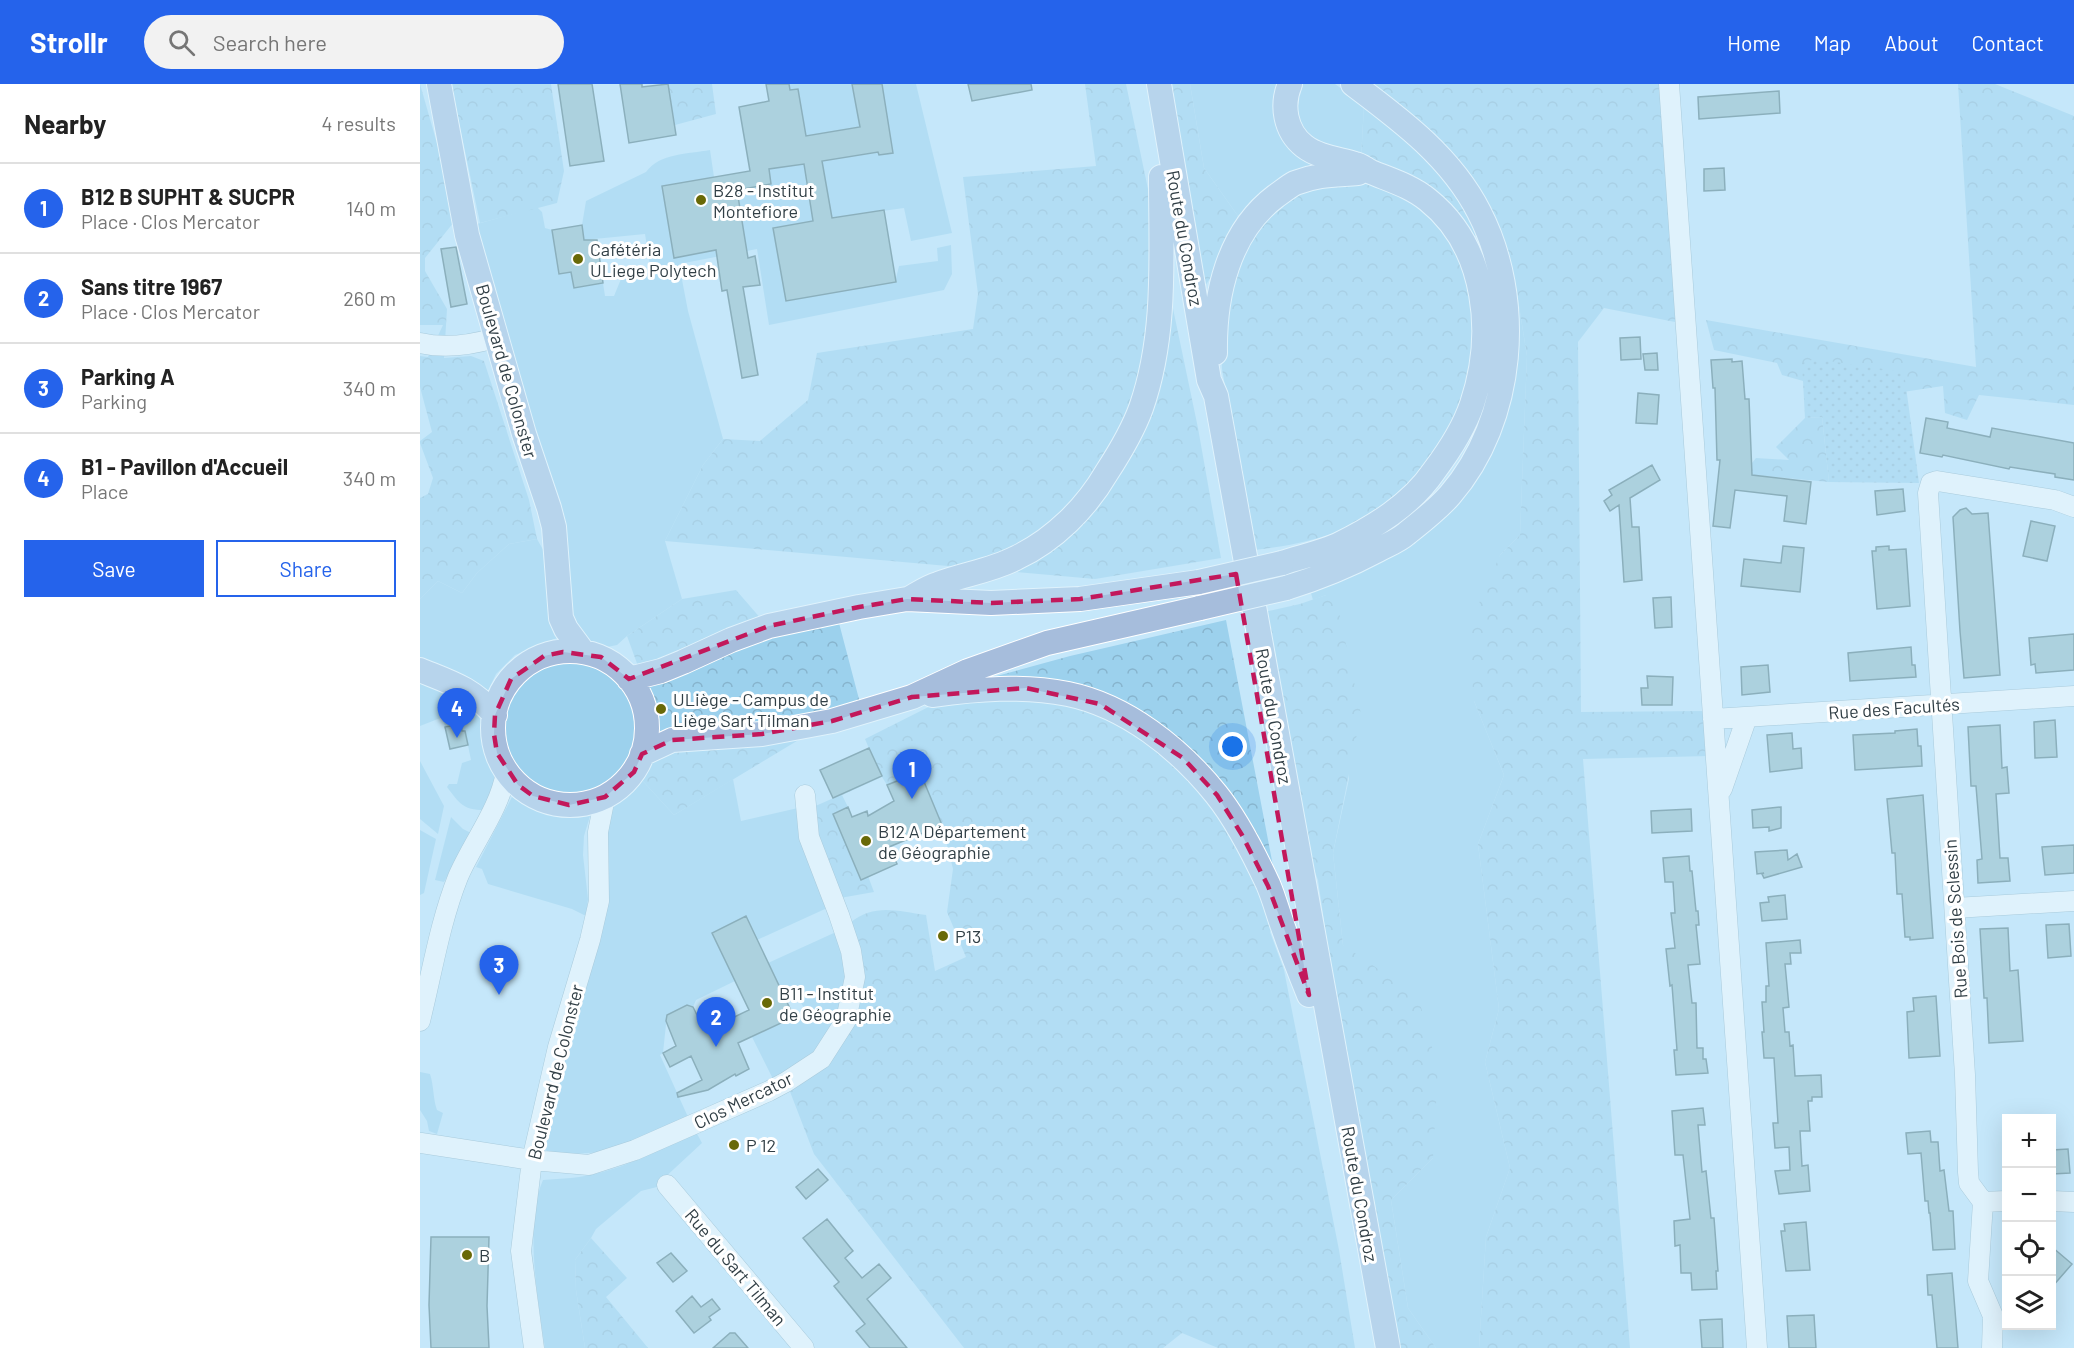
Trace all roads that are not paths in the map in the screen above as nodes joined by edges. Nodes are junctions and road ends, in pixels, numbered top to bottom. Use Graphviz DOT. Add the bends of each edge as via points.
graph roads {
  1 [pos="439,84"];
  2 [pos="1144,84"];
  3 [pos="1159,84"];
  4 [pos="1290,84"];
  5 [pos="1353,84"];
  6 [pos="1669,84"];
  7 [pos="1370,171"];
  8 [pos="1161,177"];
  9 [pos="495,338"];
  10 [pos="420,343"];
  11 [pos="1216,396"];
  12 [pos="2074,507"];
  13 [pos="907,599"];
  14 [pos="583,652"];
  15 [pos="420,670"];
  16 [pos="629,679"];
  17 [pos="2074,696"];
  18 [pos="912,697"];
  19 [pos="1941,705"];
  20 [pos="495,715"];
  21 [pos="1747,717"];
  22 [pos="1713,719"];
  23 [pos="642,754"];
  24 [pos="506,772"];
  25 [pos="805,795"];
  26 [pos="605,797"];
  27 [pos="1719,797"];
  28 [pos="2074,901"];
  29 [pos="1955,908"];
  30 [pos="1309,995"];
  31 [pos="420,1021"];
  32 [pos="420,1139"];
  33 [pos="532,1160"];
  34 [pos="667,1185"];
  35 [pos="2056,1201"];
  36 [pos="1983,1202"];
  37 [pos="2002,1202"];
  38 [pos="2074,1202"];
  39 [pos="534,1348"];
  40 [pos="804,1348"];
  41 [pos="1371,1348"];
  42 [pos="1388,1348"];
  43 [pos="1757,1348"];
  44 [pos="1992,1348"];
  1 -- 9 [label="main road, Boulevard de Colonster" via="467,235"];
  2 -- 8 [label="main road, Route du Condroz"];
  3 -- 11 [label="main road, Route du Condroz" via="1209,380"];
  4 -- 7 [label="main road" via="1285,113 1298,141 1318,154"];
  5 -- 18 [label="main road, bridge" via="1399,117 1451,169 1479,210 1495,245 1504,286 1508,336 1504,375 1494,414 1476,457 1450,495 1404,536 1345,568 1286,588 1047,643 968,671"];
  6 -- 22 [label="street"];
  7 -- 11 [label="main road" via="1323,174 1293,184 1266,204 1247,227 1227,264 1219,292"];
  7 -- 13 [label="main road, bridge" via="1428,200 1450,223 1479,279 1485,322 1472,405 1451,448 1399,509 1336,545 1282,563 1199,582 1080,599 991,603"];
  8 -- 13 [label="main road" via="1161,301 1154,359 1141,408 1124,445 1092,497 1057,532 1017,558 938,584"];
  8 -- 30 [label="main road, Route du Condroz" via="1307,964"];
  9 -- 10 [label="street" via="460,345"];
  9 -- 14 [label="main road, Boulevard de Colonster" via="549,508 561,618"];
  11 -- 42 [label="main road, Route du Condroz"];
  12 -- 19 [label="street, Rue Bois de Sclessin" via="2055,500 1931,483 1928,503"];
  13 -- 16 [label="main road" via="769,626 661,671"];
  14 -- 16 [label="main road" via="601,657"];
  14 -- 20 [label="main road" via="544,656 526,665 506,687"];
  15 -- 20 [label="main road" via="468,690"];
  16 -- 23 [label="main road" via="646,715 647,735"];
  17 -- 19 [label="street, Rue des Facultés"];
  18 -- 23 [label="main road" via="832,721 762,734 672,740"];
  18 -- 30 [label="main road" via="1026,688 1068,694 1111,709 1153,734 1183,758 1217,795 1242,835 1269,886"];
  19 -- 21 [label="street, Rue des Facultés"];
  19 -- 29 [label="street, Rue Bois de Sclessin"];
  20 -- 24 [label="main road" via="497,753"];
  21 -- 22 [label="street, Rue des Facultés"];
  21 -- 27 [label="street"];
  22 -- 27 [label="street"];
  23 -- 26 [label="main road" via="634,772"];
  24 -- 26 [label="main road" via="533,796 550,803 569,805"];
  24 -- 31 [label="street" via="501,793 458,876"];
  25 -- 33 [label="street, Clos Mercator" via="809,837 851,951 855,977 846,1020 821,1059 768,1091 635,1150 589,1165"];
  26 -- 33 [label="street, Boulevard de Colonster" via="598,832 600,901 558,1047"];
  27 -- 43 [label="street"];
  28 -- 29 [label="street"];
  29 -- 36 [label="street, Rue Bois de Sclessin" via="1969,1183"];
  30 -- 41 [label="main road, Route du Condroz"];
  32 -- 33 [label="street, Clos Mercator"];
  33 -- 39 [label="street, Boulevard de Colonster" via="521,1251"];
  34 -- 40 [label="street, Rue du Sart Tilman"];
  35 -- 38 [label="street"];
  36 -- 37 [label="street"];
  36 -- 44 [label="street" via="1978,1281 1993,1316"];
}
